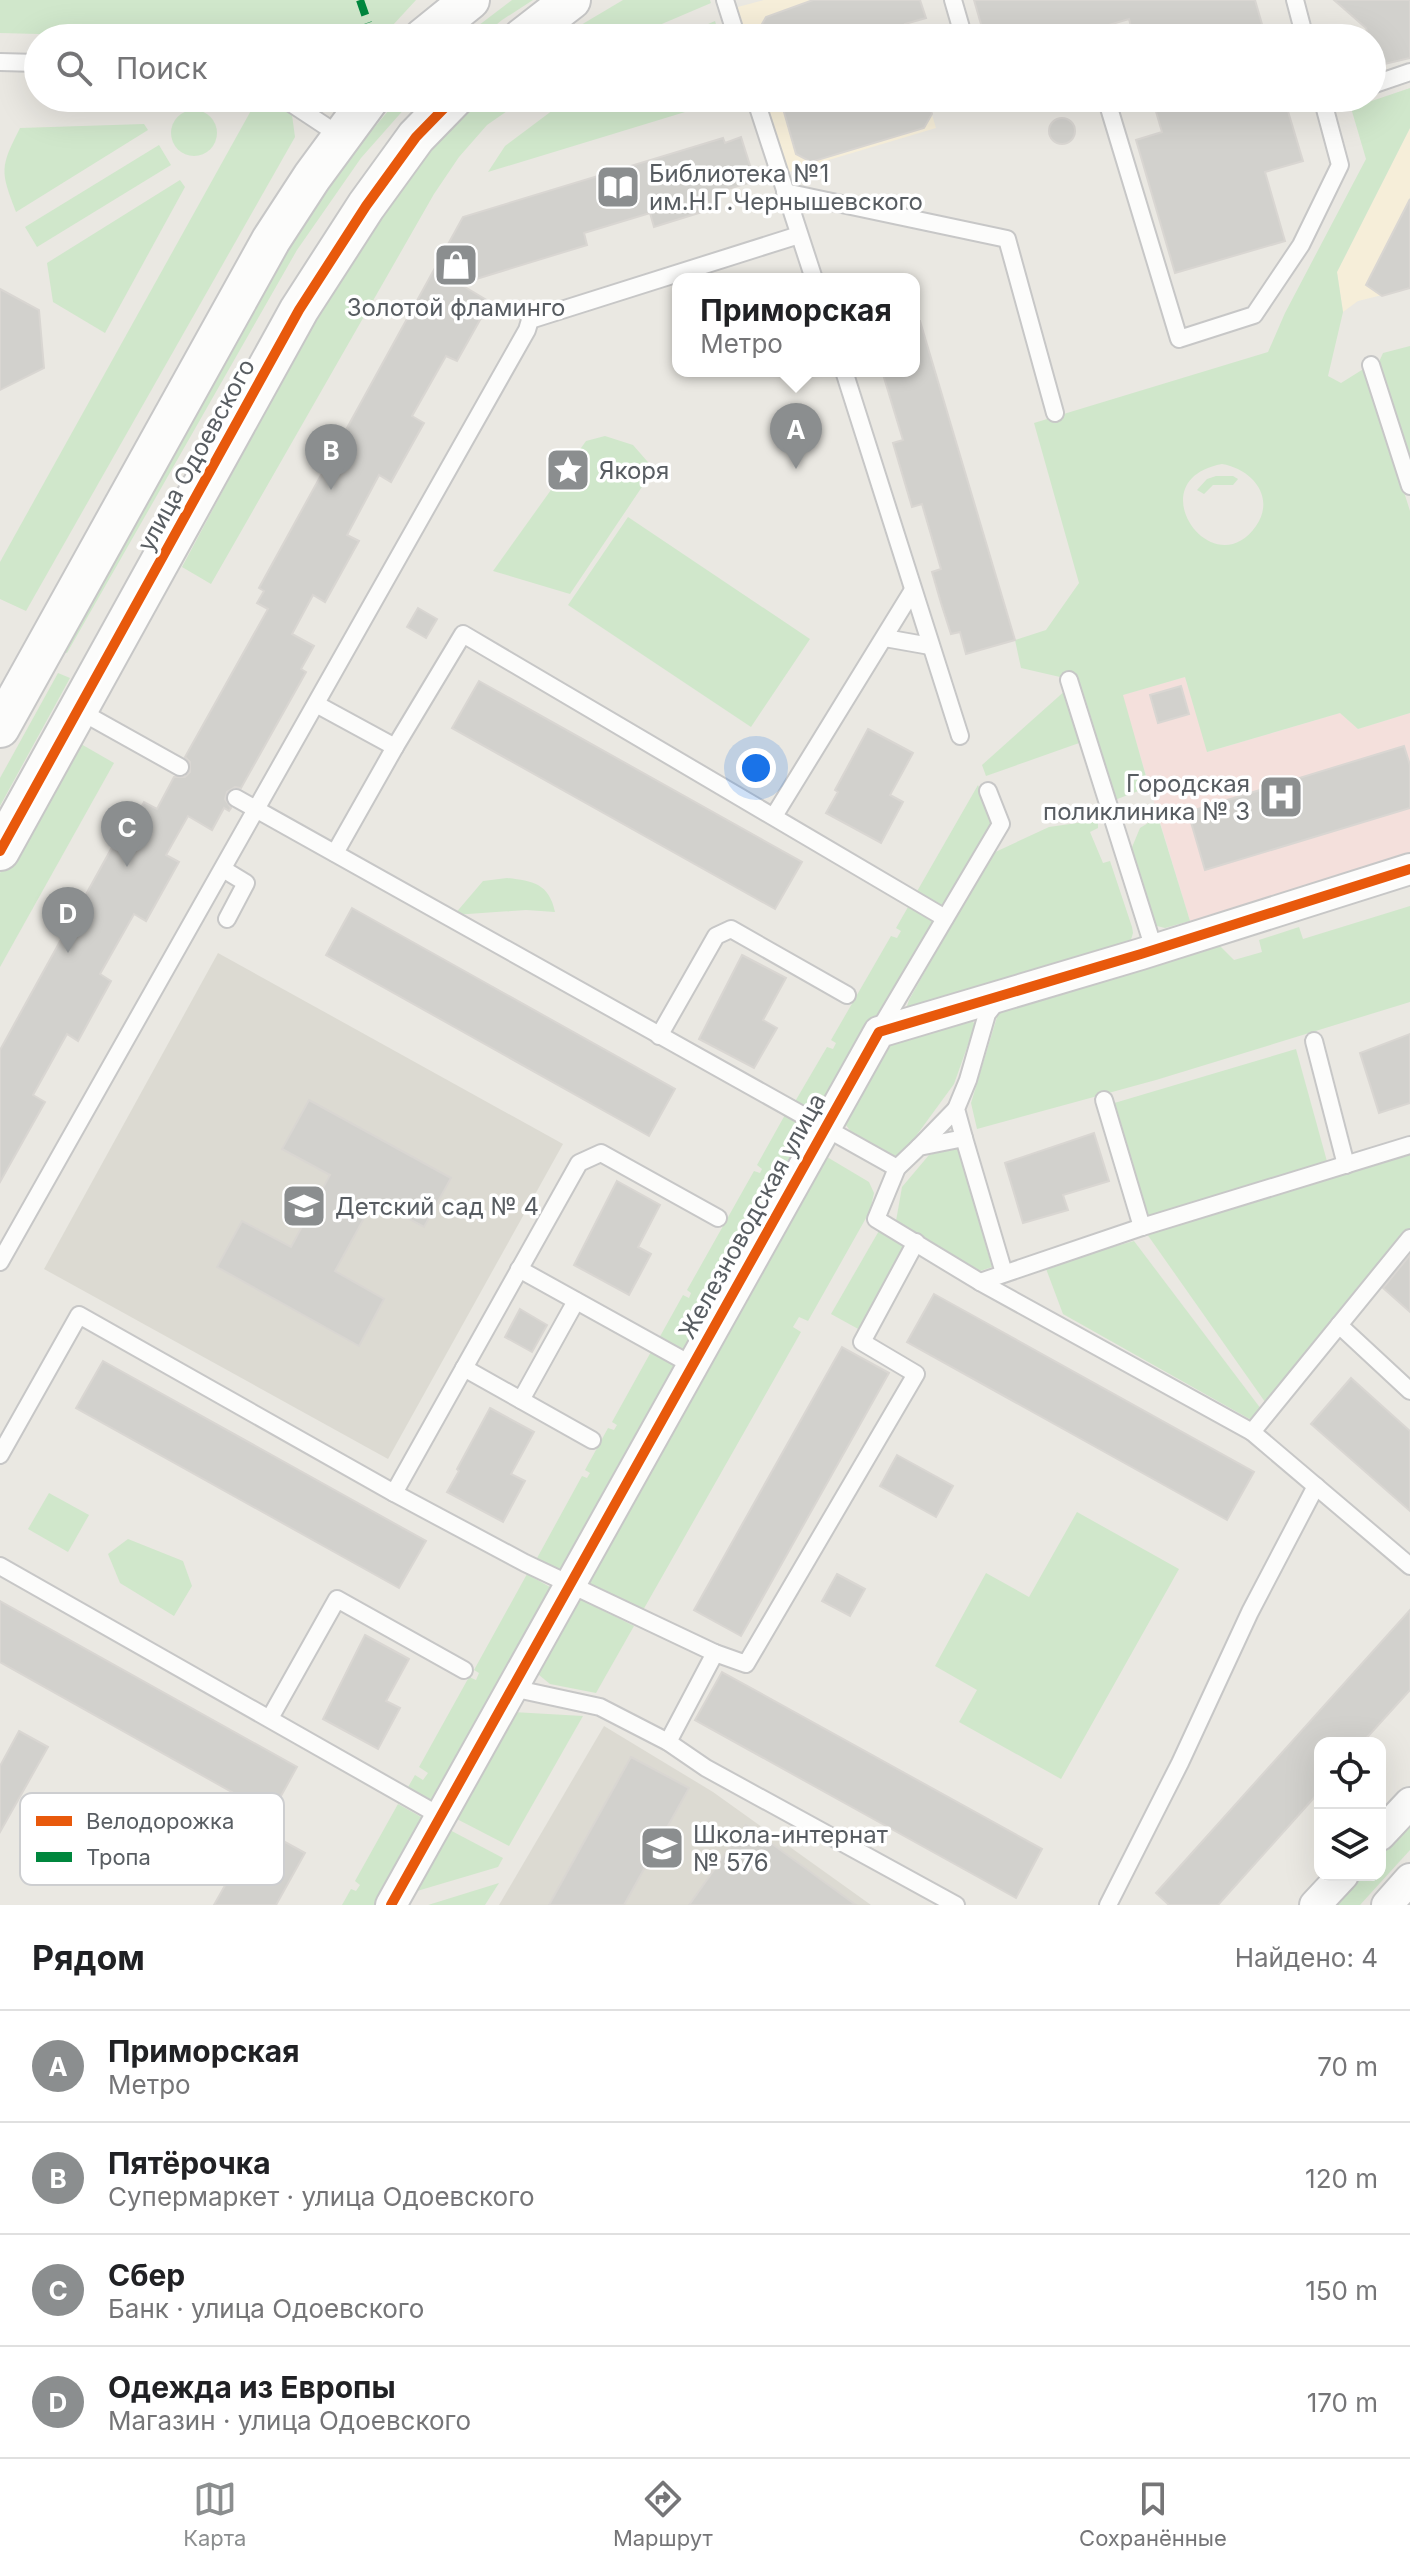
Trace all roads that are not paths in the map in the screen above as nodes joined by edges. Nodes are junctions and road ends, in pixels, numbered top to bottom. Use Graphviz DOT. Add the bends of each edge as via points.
graph roads {
  1 [pos="470,0"];
  2 [pos="571,0"];
  3 [pos="725,0"];
  4 [pos="953,0"];
  5 [pos="1295,0"];
  6 [pos="440,24"];
  7 [pos="540,24"];
  8 [pos="733,24"];
  9 [pos="960,24"];
  10 [pos="1301,24"];
  11 [pos="0,62"];
  12 [pos="24,63"];
  13 [pos="1410,72"];
  14 [pos="1386,80"];
  15 [pos="304,112"];
  16 [pos="360,112"];
  17 [pos="440,112"];
  18 [pos="759,112"];
  19 [pos="1110,112"];
  20 [pos="1328,112"];
  21 [pos="342,137"];
  22 [pos="785,192"];
  23 [pos="799,235"];
  24 [pos="679,273"];
  25 [pos="812,273"];
  26 [pos="672,275"];
  27 [pos="1371,365"];
  28 [pos="846,377"];
  29 [pos="1055,413"];
  30 [pos="1410,486"];
  31 [pos="913,590"];
  32 [pos="885,638"];
  33 [pos="930,646"];
  34 [pos="1069,680"];
  35 [pos="316,704"];
  36 [pos="78,710"];
  37 [pos="0,728"];
  38 [pos="960,736"];
  39 [pos="395,747"];
  40 [pos="180,767"];
  41 [pos="988,791"];
  42 [pos="236,798"];
  43 [pos="257,809"];
  44 [pos="774,816"];
  45 [pos="0,851"];
  46 [pos="335,853"];
  47 [pos="223,869"];
  48 [pos="1410,869"];
  49 [pos="945,918"];
  50 [pos="227,919"];
  51 [pos="1154,949"];
  52 [pos="1003,994"];
  53 [pos="847,995"];
  54 [pos="879,1032"];
  55 [pos="659,1036"];
  56 [pos="1314,1041"];
  57 [pos="1104,1100"];
  58 [pos="956,1109"];
  59 [pos="824,1129"];
  60 [pos="964,1138"];
  61 [pos="1410,1145"];
  62 [pos="919,1147"];
  63 [pos="1346,1165"];
  64 [pos="897,1168"];
  65 [pos="718,1218"];
  66 [pos="1142,1227"];
  67 [pos="1410,1238"];
  68 [pos="916,1242"];
  69 [pos="0,1262"];
  70 [pos="519,1269"];
  71 [pos="1004,1273"];
  72 [pos="980,1282"];
  73 [pos="576,1301"];
  74 [pos="1339,1325"];
  75 [pos="692,1365"];
  76 [pos="464,1368"];
  77 [pos="1410,1391"];
  78 [pos="521,1400"];
  79 [pos="1252,1432"];
  80 [pos="592,1440"];
  81 [pos="0,1455"];
  82 [pos="1316,1486"];
  83 [pos="394,1493"];
  84 [pos="0,1566"];
  85 [pos="1410,1566"];
  86 [pos="569,1585"];
  87 [pos="715,1653"];
  88 [pos="464,1670"];
  89 [pos="512,1688"];
  90 [pos="270,1718"];
  91 [pos="668,1742"];
  92 [pos="1410,1803"];
  93 [pos="442,1817"];
  94 [pos="1386,1829"];
  95 [pos="1410,1879"];
  96 [pos="1337,1881"];
  97 [pos="391,1905"];
  98 [pos="956,1905"];
  99 [pos="1108,1905"];
  100 [pos="1315,1905"];
  101 [pos="1387,1905"];
  1 -- 6 [label="street"];
  2 -- 7 [label="street"];
  3 -- 8 [label="lane"];
  4 -- 9 [label="lane"];
  5 -- 10 [label="lane"];
  11 -- 12 [label="lane"];
  13 -- 14 [label="lane"];
  15 -- 21 [label="lane"];
  16 -- 21 [label="street, улица Одоевского"];
  17 -- 36 [label="street, улица Одоевского" via="366,206 299,310"];
  18 -- 22 [label="lane"];
  19 -- 20 [label="lane" via="1179,339 1254,315 1301,245 1340,165"];
  21 -- 37 [label="street, улица Одоевского" via="271,240"];
  22 -- 23 [label="lane"];
  22 -- 29 [label="lane" via="1007,239"];
  23 -- 24 [label="lane"];
  23 -- 25 [label="lane"];
  26 -- 35 [label="lane" via="530,320"];
  27 -- 30 [label="lane"];
  28 -- 31 [label="lane"];
  31 -- 32 [label="lane"];
  31 -- 33 [label="lane"];
  32 -- 33 [label="lane"];
  32 -- 44 [label="lane"];
  33 -- 38 [label="lane"];
  34 -- 51 [label="lane"];
  35 -- 39 [label="lane"];
  35 -- 43 [label="lane"];
  36 -- 40 [label="lane"];
  36 -- 45 [label="street, улица Одоевского"];
  39 -- 44 [label="lane" via="463,634"];
  39 -- 46 [label="lane"];
  41 -- 49 [label="lane" via="1001,824"];
  42 -- 43 [label="lane"];
  43 -- 46 [label="lane"];
  43 -- 47 [label="lane"];
  44 -- 49 [label="lane"];
  46 -- 55 [label="lane"];
  47 -- 50 [label="lane" via="246,883"];
  47 -- 69 [label="lane"];
  48 -- 51 [label="street"];
  49 -- 54 [label="lane"];
  51 -- 52 [label="street"];
  52 -- 54 [label="street"];
  52 -- 58 [label="lane" via="987,1014"];
  53 -- 55 [label="lane" via="731,929 716,936"];
  54 -- 59 [label="street, Железноводская улица"];
  55 -- 59 [label="lane"];
  56 -- 63 [label="lane"];
  57 -- 66 [label="lane"];
  58 -- 60 [label="lane"];
  58 -- 62 [label="lane"];
  59 -- 64 [label="lane"];
  59 -- 75 [label="street, Железноводская улица"];
  60 -- 62 [label="lane"];
  60 -- 71 [label="lane"];
  61 -- 63 [label="lane"];
  62 -- 64 [label="lane"];
  63 -- 66 [label="lane"];
  64 -- 68 [label="lane" via="876,1219"];
  65 -- 70 [label="lane" via="601,1153 579,1163"];
  66 -- 71 [label="lane"];
  67 -- 74 [label="lane"];
  68 -- 72 [label="lane"];
  68 -- 87 [label="lane" via="862,1342 916,1374 746,1664"];
  70 -- 73 [label="lane"];
  70 -- 76 [label="lane"];
  71 -- 72 [label="lane"];
  72 -- 79 [label="lane"];
  73 -- 75 [label="lane"];
  73 -- 78 [label="lane"];
  74 -- 77 [label="lane"];
  74 -- 79 [label="lane"];
  75 -- 86 [label="street, Железноводская улица"];
  76 -- 78 [label="lane"];
  76 -- 83 [label="lane"];
  78 -- 80 [label="lane"];
  79 -- 82 [label="lane"];
  81 -- 83 [label="lane" via="79,1315"];
  82 -- 85 [label="lane"];
  82 -- 99 [label="lane"];
  83 -- 86 [label="lane"];
  84 -- 90 [label="lane"];
  86 -- 87 [label="lane"];
  86 -- 89 [label="street, Железноводская улица"];
  87 -- 91 [label="lane"];
  88 -- 90 [label="lane" via="337,1599"];
  89 -- 91 [label="lane" via="600,1707"];
  89 -- 93 [label="street, Железноводская улица"];
  90 -- 93 [label="lane"];
  91 -- 98 [label="lane"];
  92 -- 94 [label="street"];
  93 -- 97 [label="street, Железноводская улица"];
  95 -- 101 [label="street"];
  96 -- 100 [label="street"];
}
